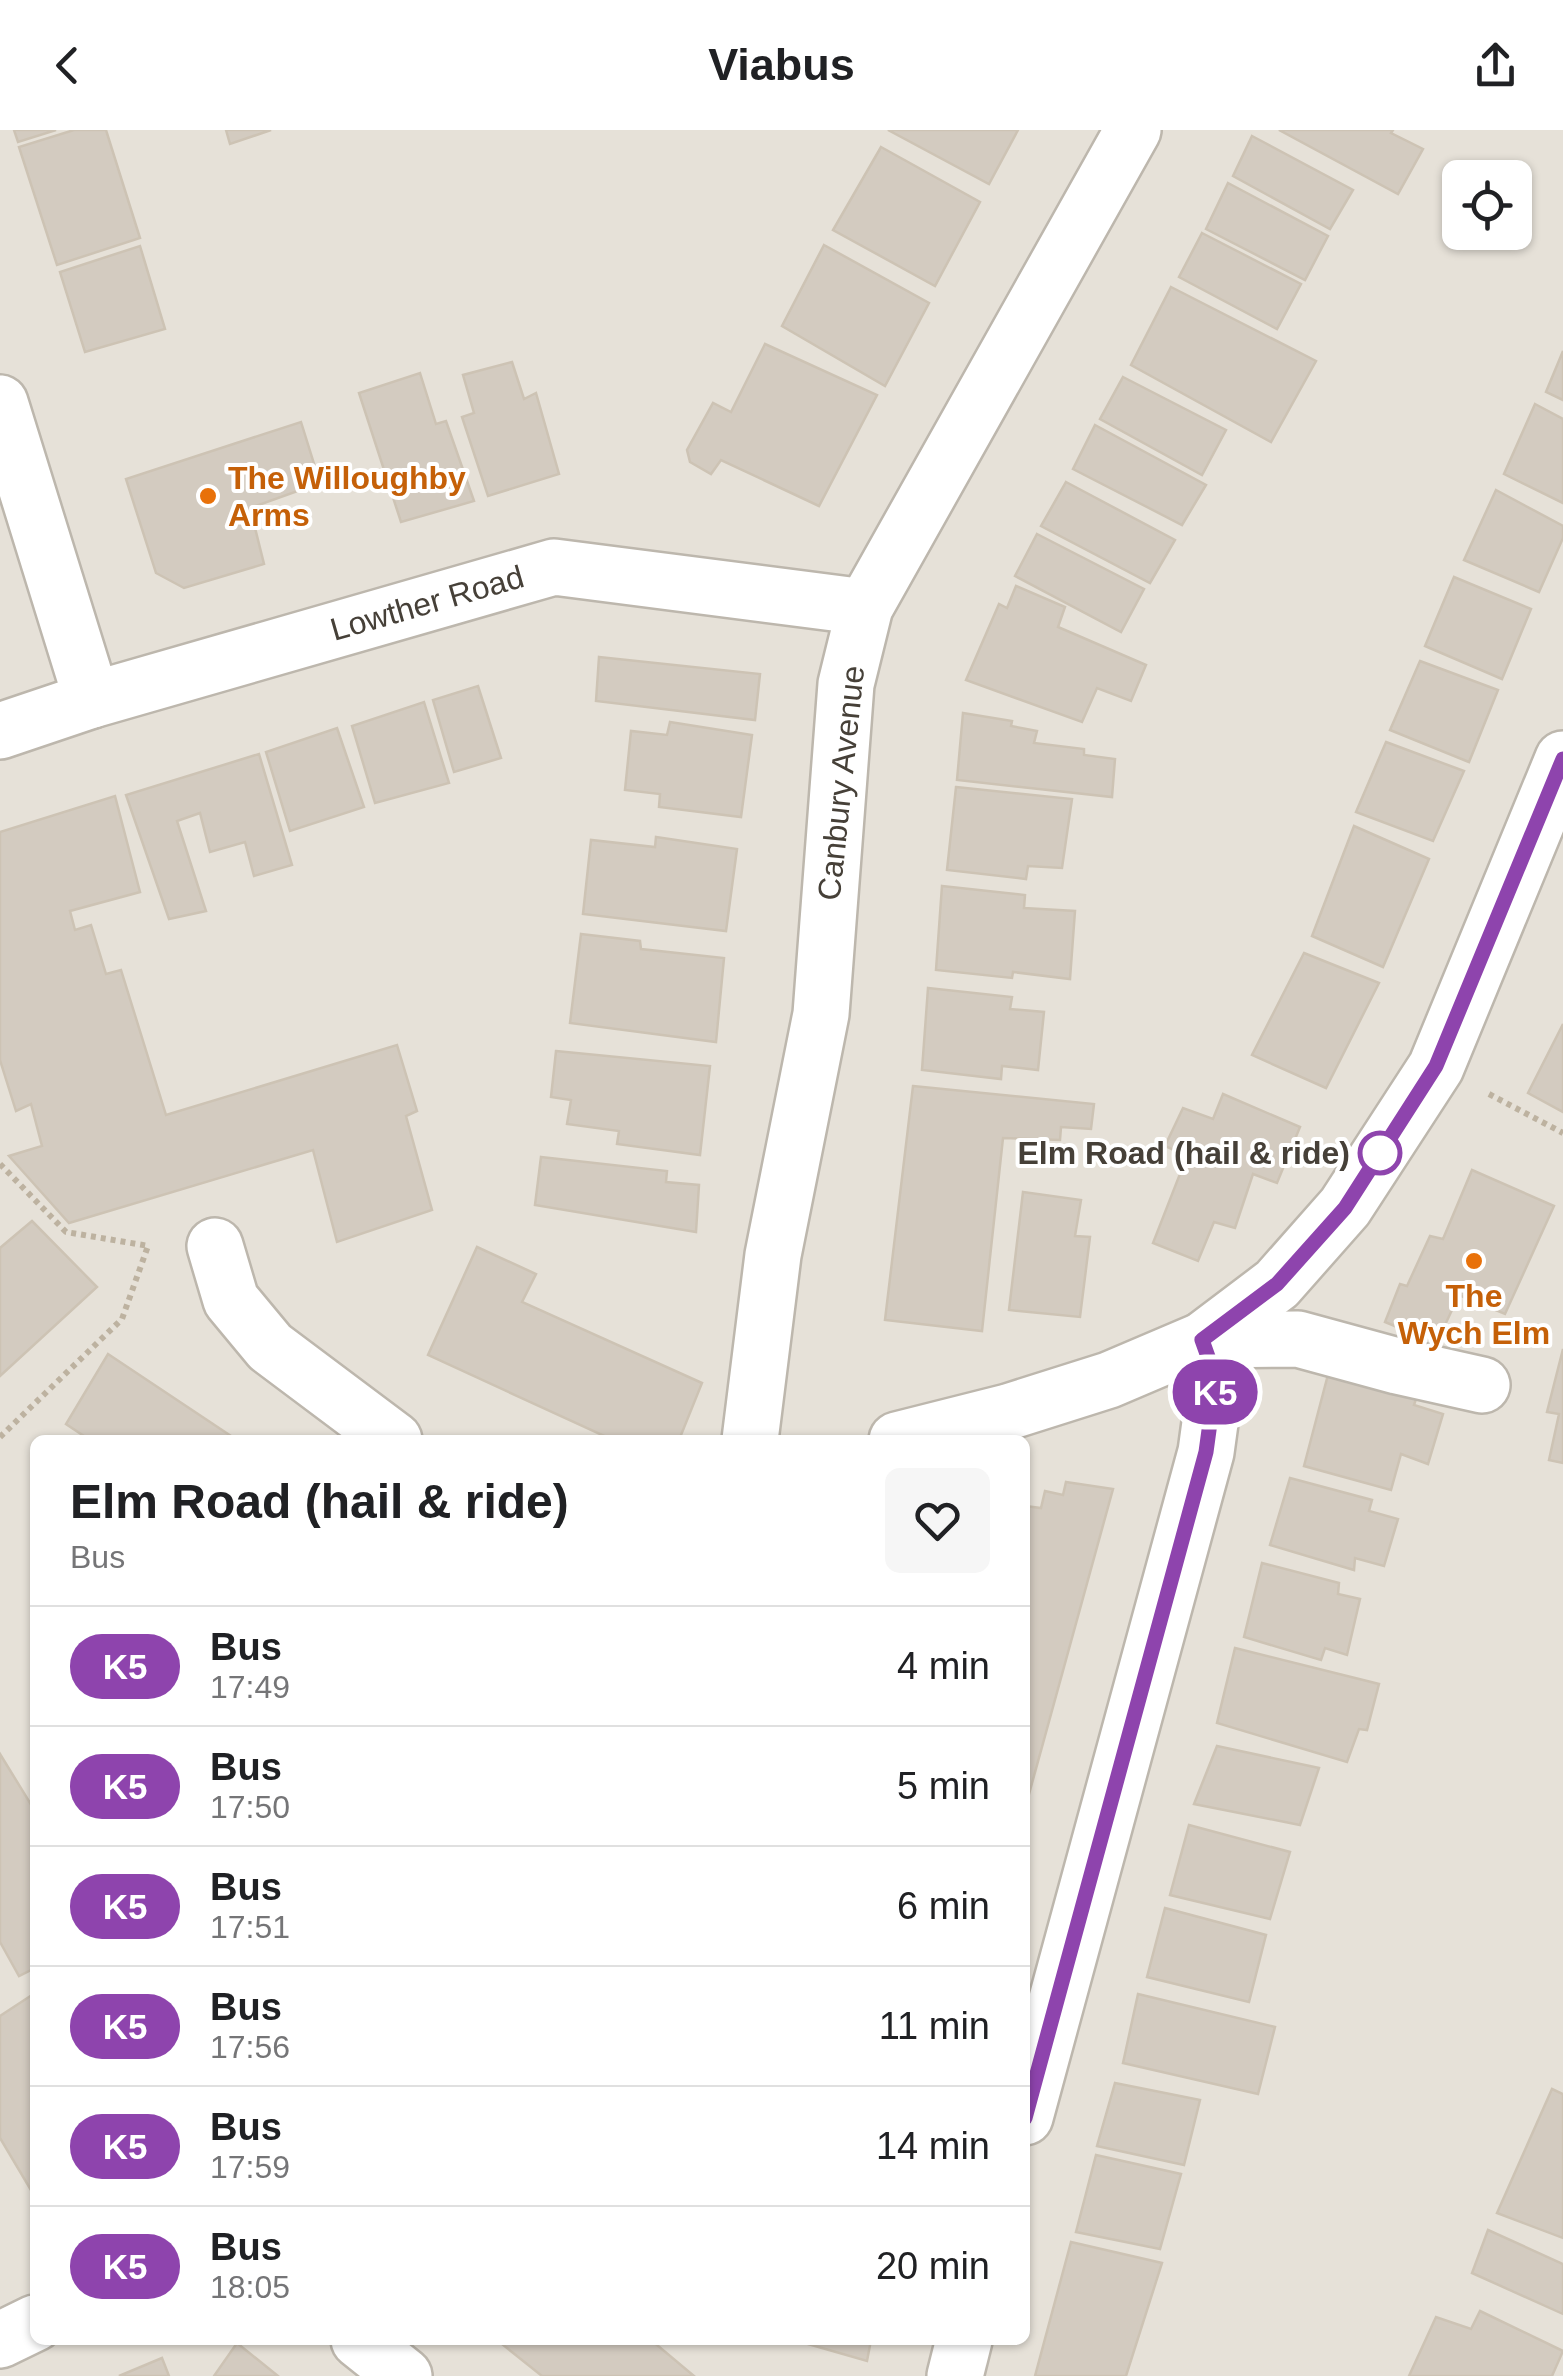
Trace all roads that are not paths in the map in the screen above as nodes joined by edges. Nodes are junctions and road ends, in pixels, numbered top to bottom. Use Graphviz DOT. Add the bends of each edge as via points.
graph roads {
  1 [pos="1133,130"];
  2 [pos="0,403"];
  3 [pos="865,607"];
  4 [pos="92,700"];
  5 [pos="0,731"];
  6 [pos="1563,758"];
  7 [pos="216,1246"];
  8 [pos="1202,1340"];
  9 [pos="1482,1384"];
  10 [pos="387,1435"];
  11 [pos="751,1435"];
  12 [pos="917,1435"];
  13 [pos="1030,2099"];
  14 [pos="30,2326"];
  15 [pos="0,2340"];
  16 [pos="365,2345"];
  17 [pos="963,2345"];
  18 [pos="404,2376"];
  19 [pos="955,2376"];
  1 -- 3 [label="street, Canbury Avenue"];
  2 -- 4 [label="street"];
  3 -- 4 [label="street, Lowther Road" via="554,567"];
  3 -- 11 [label="street, Canbury Avenue" via="846,684 820,1014 773,1255"];
  4 -- 5 [label="street, Lowther Road"];
  6 -- 8 [label="street" via="1436,1066 1345,1208 1277,1284"];
  7 -- 10 [label="street" via="231,1300 270,1348"];
  8 -- 9 [label="street" via="1298,1339"];
  8 -- 12 [label="street" via="1109,1380"];
  8 -- 13 [label="street" via="1216,1379 1206,1452"];
  14 -- 15 [label="street"];
  16 -- 18 [label="street"];
  17 -- 19 [label="street"];
}
